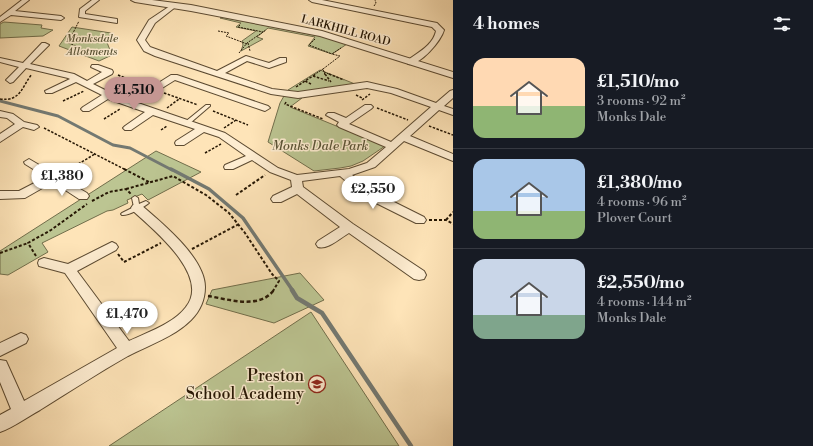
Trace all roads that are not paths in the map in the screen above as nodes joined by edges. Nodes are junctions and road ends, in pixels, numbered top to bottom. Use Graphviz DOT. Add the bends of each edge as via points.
graph roads {
  1 [pos="22,0"];
  2 [pos="26,0"];
  3 [pos="96,0"];
  4 [pos="135,0"];
  5 [pos="312,0"];
  6 [pos="175,6"];
  7 [pos="10,13"];
  8 [pos="61,18"];
  9 [pos="0,20"];
  10 [pos="114,21"];
  11 [pos="45,45"];
  12 [pos="0,60"];
  13 [pos="283,60"];
  14 [pos="412,62"];
  15 [pos="24,66"];
  16 [pos="95,67"];
  17 [pos="217,74"];
  18 [pos="453,75"];
  19 [pos="76,79"];
  20 [pos="10,80"];
  21 [pos="86,88"];
  22 [pos="49,91"];
  23 [pos="453,93"];
  24 [pos="105,97"];
  25 [pos="131,104"];
  26 [pos="369,106"];
  27 [pos="207,107"];
  28 [pos="438,107"];
  29 [pos="265,108"];
  30 [pos="86,109"];
  31 [pos="156,112"];
  32 [pos="453,112"];
  33 [pos="0,114"];
  34 [pos="331,115"];
  35 [pos="187,123"];
  36 [pos="344,123"];
  37 [pos="21,124"];
  38 [pos="34,128"];
  39 [pos="128,128"];
  40 [pos="203,128"];
  41 [pos="403,137"];
  42 [pos="0,139"];
  43 [pos="180,143"];
  44 [pos="393,146"];
  45 [pos="253,156"];
  46 [pos="453,158"];
  47 [pos="29,162"];
  48 [pos="229,167"];
  49 [pos="343,173"];
  50 [pos="53,178"];
  51 [pos="297,184"];
  52 [pos="0,195"];
  53 [pos="82,196"];
  54 [pos="277,199"];
  55 [pos="136,206"];
  56 [pos="420,220"];
  57 [pos="349,227"];
  58 [pos="322,244"];
  59 [pos="112,247"];
  60 [pos="44,263"];
  61 [pos="69,269"];
  62 [pos="419,275"];
  63 [pos="21,339"];
  64 [pos="0,350"];
  65 [pos="127,350"];
  66 [pos="2,366"];
  67 [pos="21,412"];
  68 [pos="0,424"];
  1 -- 2 [label="street"];
  2 -- 7 [label="street"];
  3 -- 10 [label="street" via="82,10 81,16"];
  4 -- 6 [label="street, LARKHILL ROAD"];
  5 -- 14 [label="street" via="434,25 440,30 440,34 432,45"];
  6 -- 14 [label="street, LARKHILL ROAD" via="320,34"];
  6 -- 17 [label="street" via="152,22 141,40 143,44 158,54"];
  7 -- 8 [label="street"];
  7 -- 9 [label="street"];
  11 -- 15 [label="street"];
  12 -- 15 [label="street"];
  13 -- 17 [label="street" via="269,66 248,49"];
  14 -- 18 [label="street, LARKHILL ROAD"];
  15 -- 19 [label="street"];
  15 -- 20 [label="street"];
  16 -- 21 [label="street" via="109,72"];
  17 -- 28 [label="street" via="271,91 298,95 367,85 394,91"];
  19 -- 21 [label="street"];
  19 -- 22 [label="street"];
  21 -- 24 [label="street"];
  23 -- 28 [label="street"];
  24 -- 25 [label="street"];
  24 -- 30 [label="street"];
  25 -- 29 [label="street" via="170,75"];
  25 -- 31 [label="street"];
  26 -- 36 [label="street"];
  27 -- 35 [label="lane"];
  28 -- 32 [label="street"];
  28 -- 41 [label="street"];
  31 -- 35 [label="street"];
  31 -- 39 [label="street"];
  33 -- 37 [label="street" via="10,116"];
  34 -- 36 [label="street"];
  35 -- 40 [label="street"];
  36 -- 44 [label="street"];
  37 -- 38 [label="street"];
  37 -- 42 [label="street"];
  40 -- 43 [label="street"];
  40 -- 45 [label="street" via="222,135"];
  41 -- 44 [label="street"];
  41 -- 46 [label="street"];
  44 -- 49 [label="street" via="370,165"];
  45 -- 48 [label="street"];
  45 -- 51 [label="street"];
  47 -- 50 [label="street"];
  49 -- 51 [label="street"];
  49 -- 56 [label="street" via="370,195"];
  50 -- 52 [label="street" via="21,195"];
  50 -- 53 [label="street"];
  51 -- 54 [label="street"];
  51 -- 57 [label="street"];
  55 -- 65 [label="street" via="194,268 198,282 197,299 190,311 178,322"];
  57 -- 58 [label="street"];
  57 -- 62 [label="street"];
  59 -- 61 [label="street"];
  60 -- 61 [label="street"];
  61 -- 65 [label="street"];
  63 -- 64 [label="street"];
  65 -- 67 [label="street"];
  66 -- 67 [label="street"];
  67 -- 68 [label="street"];
}
